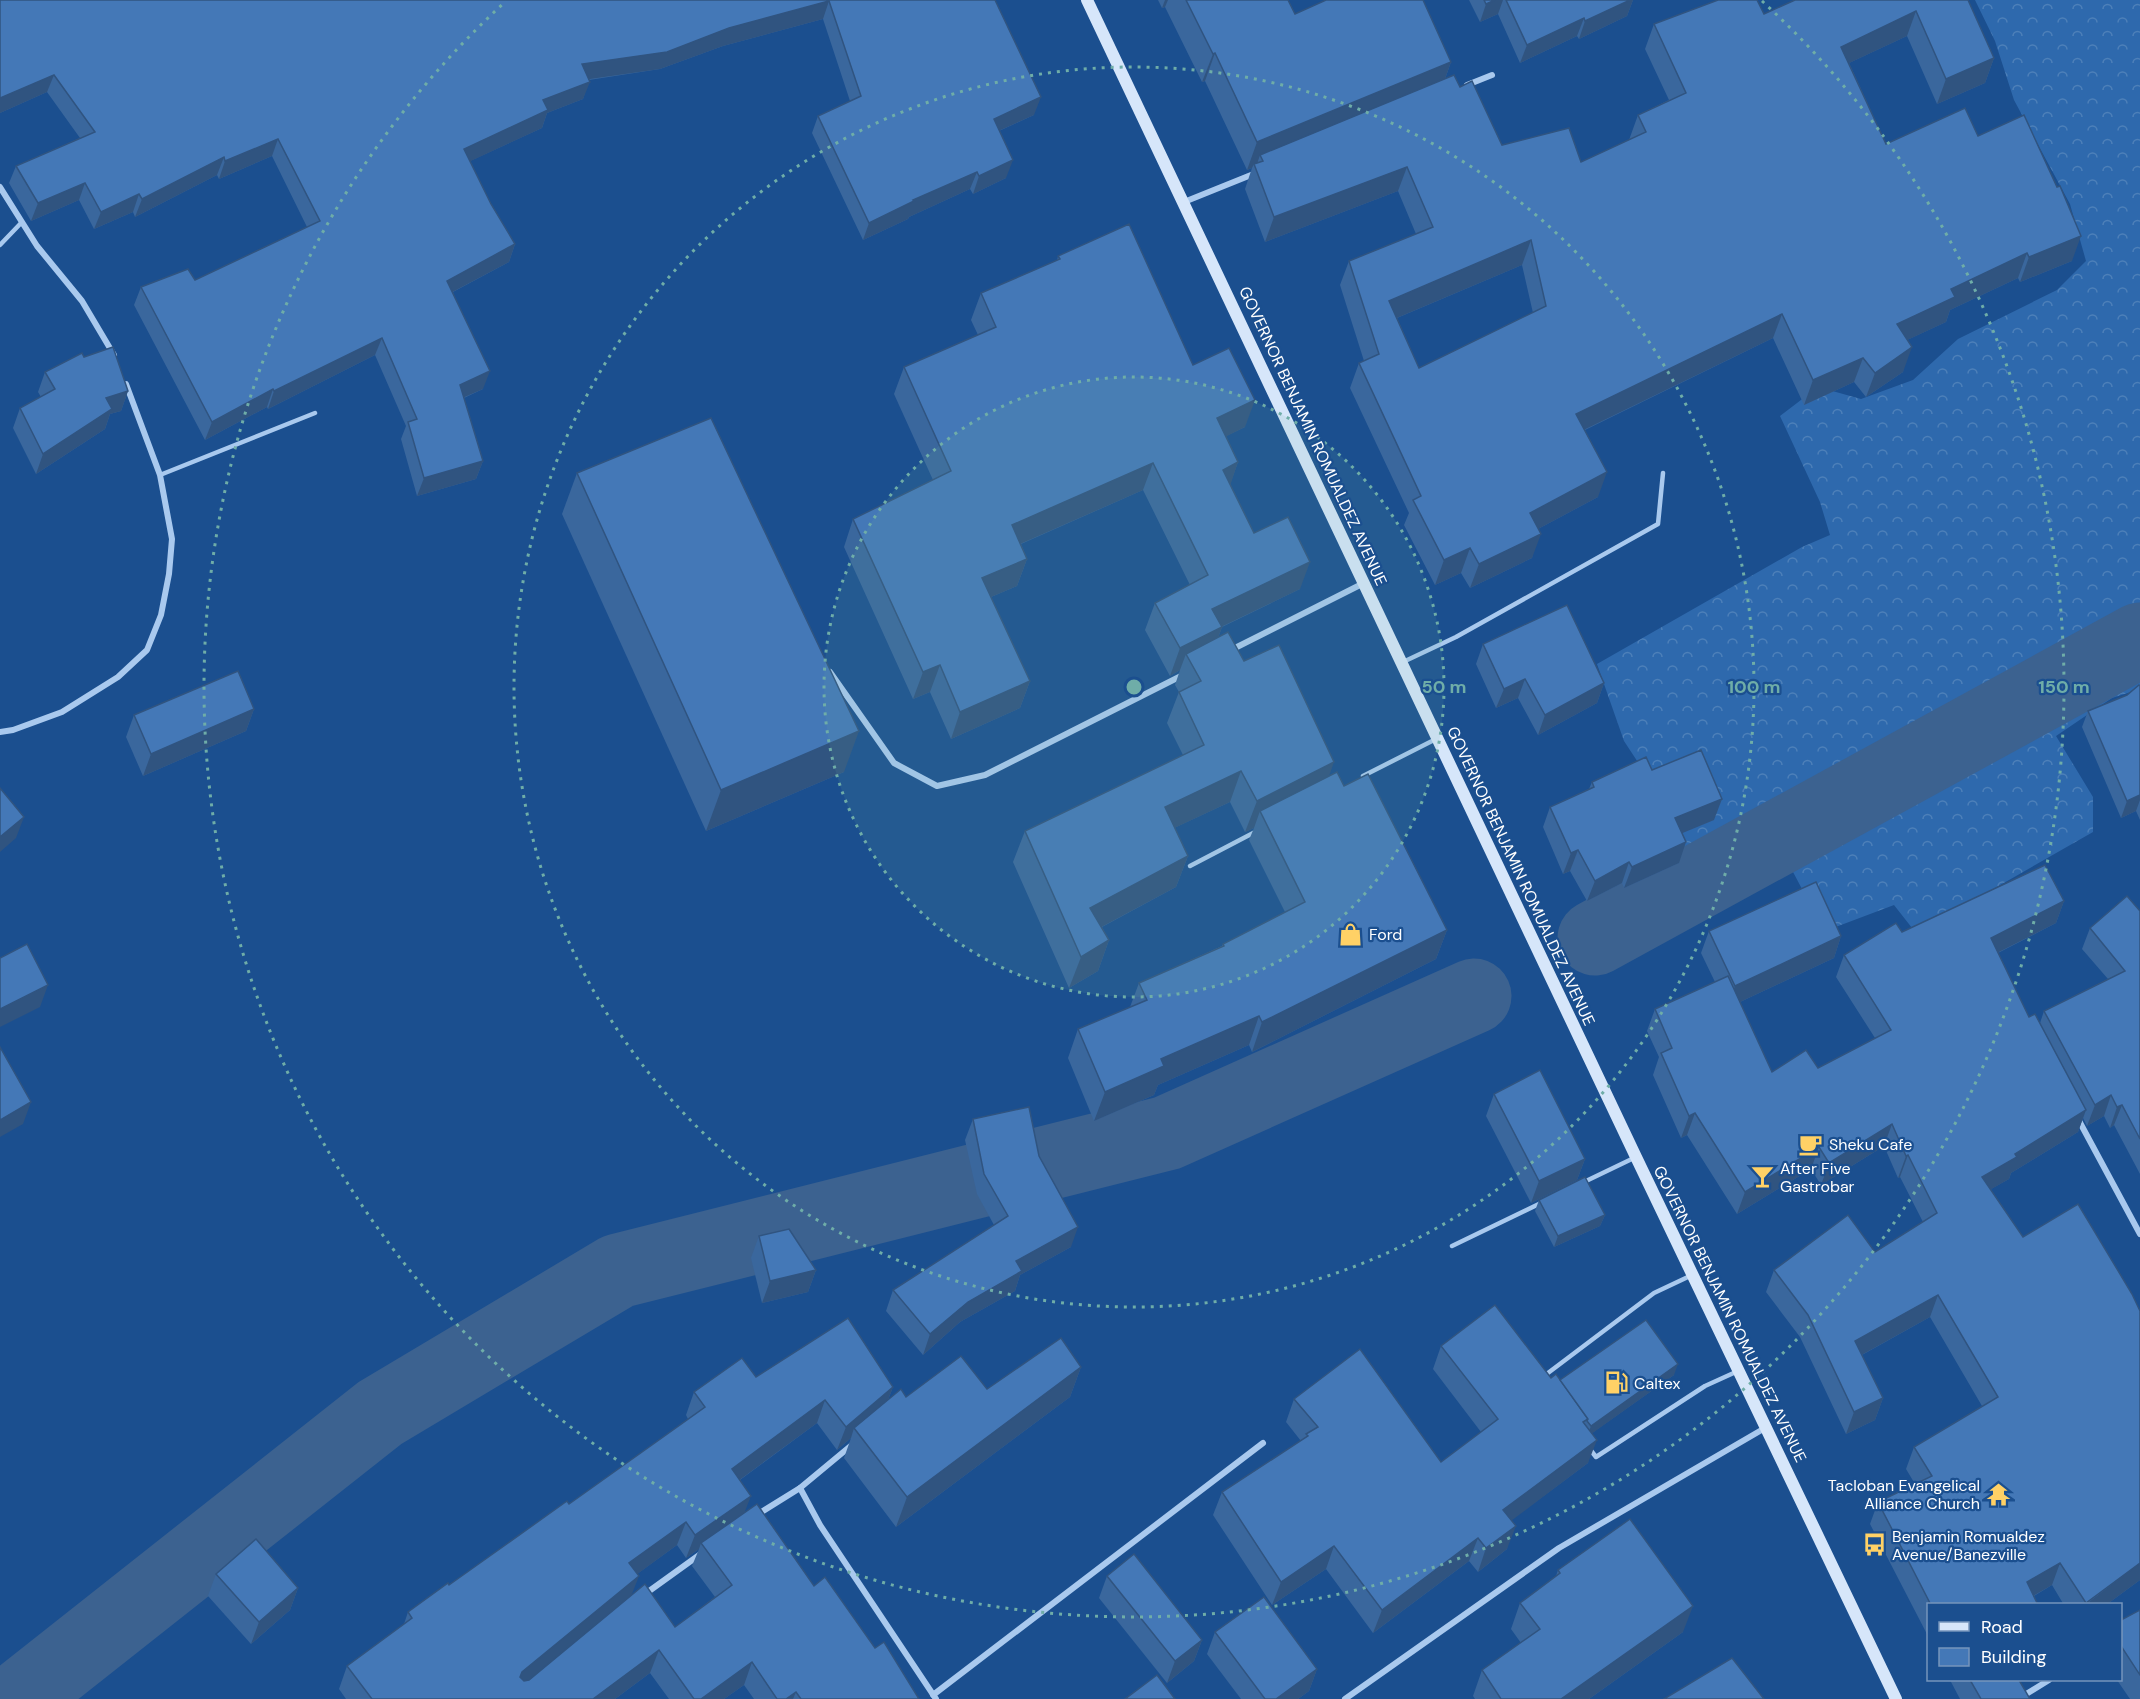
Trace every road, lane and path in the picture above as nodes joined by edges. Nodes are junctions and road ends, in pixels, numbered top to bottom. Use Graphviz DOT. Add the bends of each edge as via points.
graph roads {
  1 [pos="1087,0"];
  2 [pos="1492,75"];
  3 [pos="1459,88"];
  4 [pos="1261,170"];
  5 [pos="0,187"];
  6 [pos="1184,202"];
  7 [pos="22,222"];
  8 [pos="0,245"];
  9 [pos="117,359"];
  10 [pos="124,380"];
  11 [pos="315,413"];
  12 [pos="1663,473"];
  13 [pos="160,475"];
  14 [pos="1365,583"];
  15 [pos="1228,652"];
  16 [pos="1401,663"];
  17 [pos="1196,668"];
  18 [pos="830,672"];
  19 [pos="0,732"];
  20 [pos="1438,738"];
  21 [pos="1355,781"];
  22 [pos="1262,828"];
  23 [pos="1190,866"];
  24 [pos="2073,1110"];
  25 [pos="1636,1157"];
  26 [pos="1582,1184"];
  27 [pos="1549,1199"];
  28 [pos="2140,1234"];
  29 [pos="1452,1246"];
  30 [pos="1693,1275"];
  31 [pos="1740,1371"];
  32 [pos="1540,1379"];
  33 [pos="1767,1427"];
  34 [pos="861,1437"];
  35 [pos="1263,1443"];
  36 [pos="1589,1447"];
  37 [pos="800,1488"];
  38 [pos="745,1523"];
  39 [pos="707,1549"];
  40 [pos="642,1596"];
  41 [pos="2047,1681"];
  42 [pos="935,1697"];
  43 [pos="1345,1699"];
  44 [pos="1896,1699"];
  45 [pos="2018,1699"];
  1 -- 6 [label="main road, GOVERNOR BENJAMIN ROMUALDEZ AVENUE"];
  2 -- 3 [label="street"];
  4 -- 6 [label="street"];
  5 -- 7 [label="street"];
  6 -- 14 [label="main road, GOVERNOR BENJAMIN ROMUALDEZ AVENUE"];
  7 -- 8 [label="lane"];
  7 -- 9 [label="street" via="82,301"];
  10 -- 13 [label="street"];
  11 -- 13 [label="lane"];
  12 -- 16 [label="lane" via="1658,524 1456,637"];
  13 -- 19 [label="street" via="172,539 161,615 147,650 118,677 62,712"];
  14 -- 15 [label="street"];
  14 -- 16 [label="main road, GOVERNOR BENJAMIN ROMUALDEZ AVENUE"];
  16 -- 20 [label="main road, GOVERNOR BENJAMIN ROMUALDEZ AVENUE"];
  17 -- 18 [label="street" via="985,775 938,786 894,763"];
  20 -- 21 [label="lane"];
  20 -- 25 [label="main road, GOVERNOR BENJAMIN ROMUALDEZ AVENUE"];
  22 -- 23 [label="lane"];
  24 -- 28 [label="street"];
  25 -- 26 [label="lane"];
  25 -- 30 [label="main road, GOVERNOR BENJAMIN ROMUALDEZ AVENUE"];
  27 -- 29 [label="lane"];
  30 -- 31 [label="main road, GOVERNOR BENJAMIN ROMUALDEZ AVENUE"];
  30 -- 32 [label="lane" via="1654,1293"];
  31 -- 33 [label="main road, GOVERNOR BENJAMIN ROMUALDEZ AVENUE"];
  31 -- 36 [label="lane" via="1705,1386 1596,1457"];
  33 -- 43 [label="street" via="1559,1548"];
  33 -- 44 [label="main road, GOVERNOR BENJAMIN ROMUALDEZ AVENUE"];
  34 -- 37 [label="street"];
  35 -- 42 [label="street"];
  37 -- 38 [label="street"];
  37 -- 42 [label="street" via="820,1525"];
  39 -- 40 [label="street"];
  41 -- 45 [label="street"];
}
